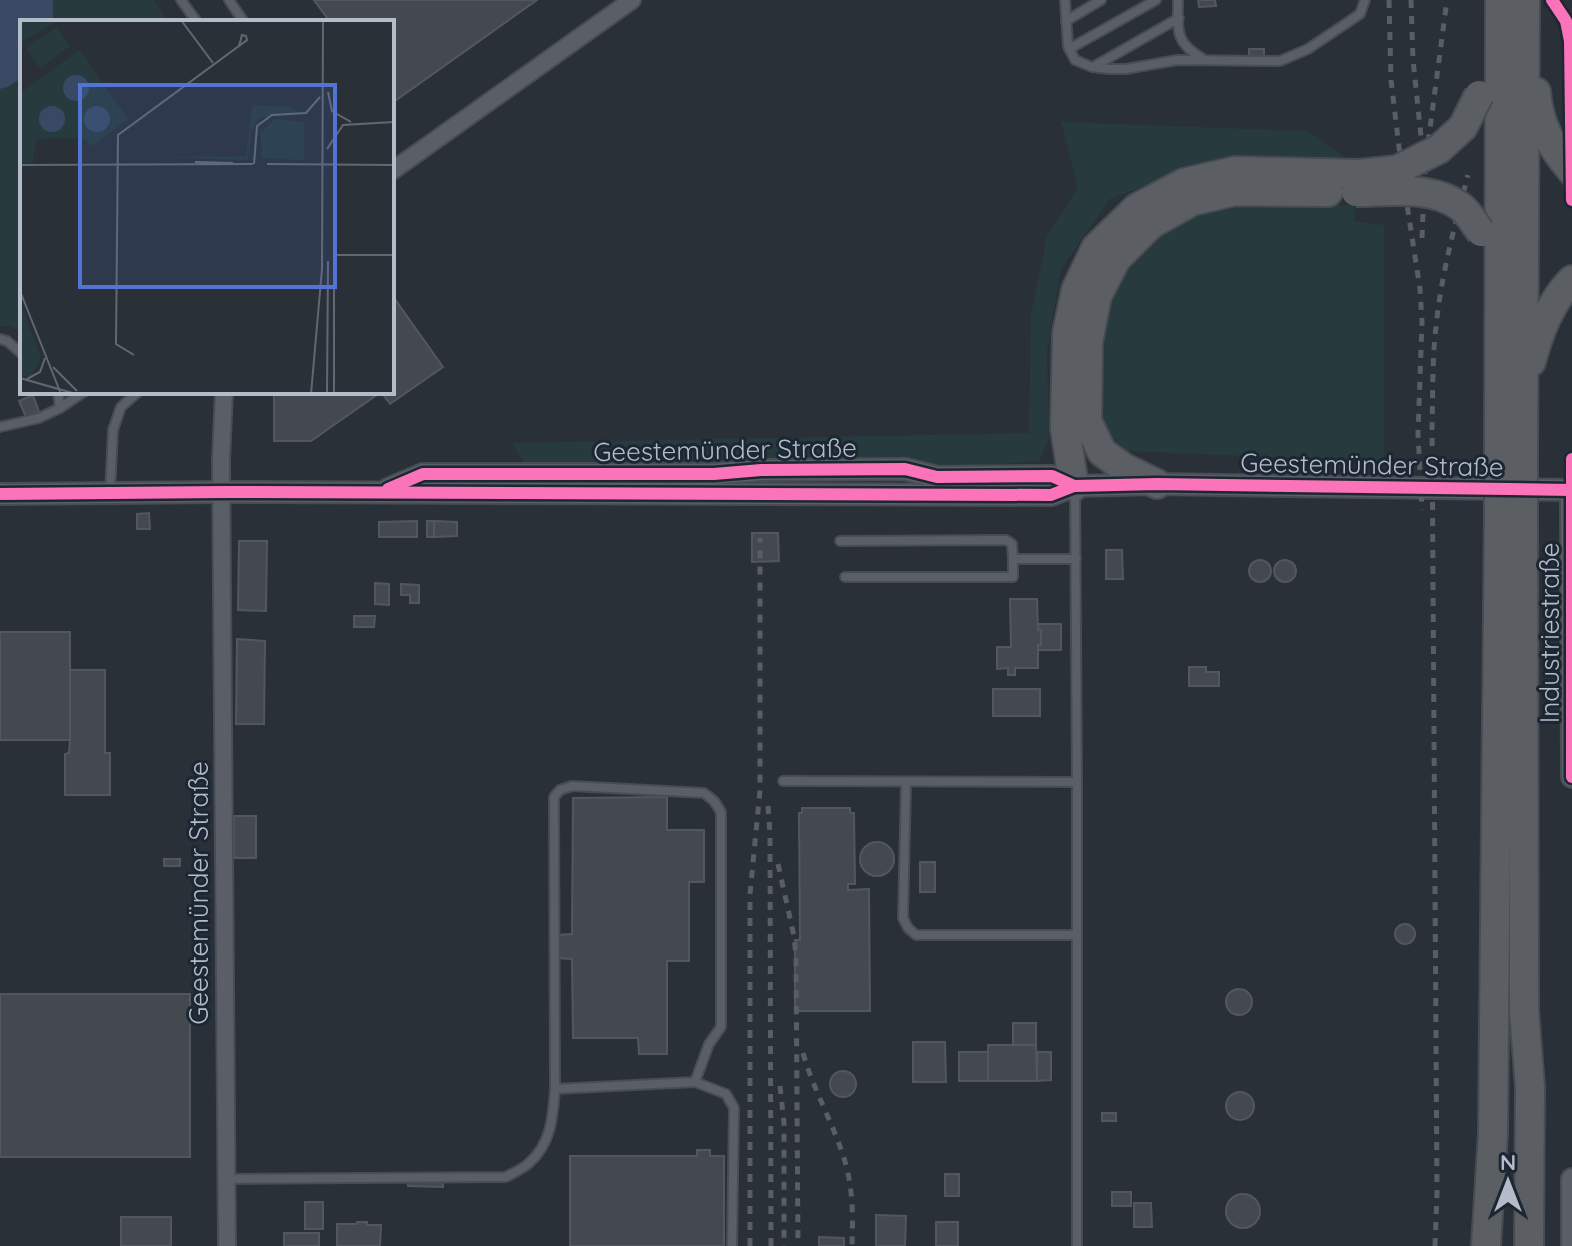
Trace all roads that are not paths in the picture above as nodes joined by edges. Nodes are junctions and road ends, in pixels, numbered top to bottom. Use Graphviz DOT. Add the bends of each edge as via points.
graph roads {
  1 [pos="181,0"];
  2 [pos="229,0"];
  3 [pos="632,0"];
  4 [pos="1065,0"];
  5 [pos="1101,0"];
  6 [pos="1156,0"];
  7 [pos="1178,0"];
  8 [pos="1365,0"];
  9 [pos="1491,0"];
  10 [pos="1500,0"];
  11 [pos="1526,0"];
  12 [pos="1179,18"];
  13 [pos="196,20"];
  14 [pos="243,20"];
  15 [pos="1066,21"];
  16 [pos="1069,49"];
  17 [pos="1208,61"];
  18 [pos="1092,67"];
  19 [pos="394,170"];
  20 [pos="1572,171"];
  21 [pos="1358,183"];
  22 [pos="1564,290"];
  23 [pos="0,339"];
  24 [pos="20,352"];
  25 [pos="1499,380"];
  26 [pos="58,394"];
  27 [pos="81,394"];
  28 [pos="136,394"];
  29 [pos="224,394"];
  30 [pos="1523,394"];
  31 [pos="60,408"];
  32 [pos="1087,421"];
  33 [pos="0,427"];
  34 [pos="1511,463"];
  35 [pos="1157,484"];
  36 [pos="1074,486"];
  37 [pos="1572,490"];
  38 [pos="222,492"];
  39 [pos="0,494"];
  40 [pos="110,494"];
  41 [pos="1511,511"];
  42 [pos="840,541"];
  43 [pos="1013,559"];
  44 [pos="1076,559"];
  45 [pos="845,577"];
  46 [pos="1572,777"];
  47 [pos="783,781"];
  48 [pos="906,782"];
  49 [pos="1077,782"];
  50 [pos="1077,935"];
  51 [pos="695,1082"];
  52 [pos="555,1089"];
  53 [pos="227,1179"];
  54 [pos="1572,1179"];
  55 [pos="227,1246"];
  56 [pos="732,1246"];
  57 [pos="1077,1246"];
  58 [pos="1486,1246"];
  59 [pos="1529,1246"];
  60 [pos="1572,1246"];
  1 -- 13 [label="lane"];
  2 -- 14 [label="lane"];
  3 -- 19 [label="street"];
  4 -- 15 [label="lane"];
  5 -- 15 [label="lane"];
  6 -- 16 [label="lane"];
  7 -- 12 [label="lane"];
  8 -- 17 [label="lane" via="1360,14 1280,61"];
  9 -- 21 [label="highway, bridge" via="1487,59 1479,95 1463,127 1439,149"];
  10 -- 25 [label="highway, Industriestraße"];
  11 -- 20 [label="highway" via="1540,120"];
  11 -- 30 [label="highway, Industriestraße"];
  12 -- 17 [label="lane" via="1179,35 1189,51"];
  12 -- 18 [label="lane"];
  15 -- 16 [label="lane"];
  16 -- 18 [label="lane" via="1075,60"];
  17 -- 18 [label="lane"];
  21 -- 25 [label="highway, bridge" via="1443,198 1462,208 1481,232"];
  21 -- 32 [label="highway" via="1235,191 1192,201 1151,224 1116,259 1097,296 1088,342"];
  21 -- 36 [label="highway" via="1235,171 1184,183 1137,208 1096,248 1076,290 1067,333 1065,428"];
  22 -- 30 [label="highway" via="1546,316"];
  23 -- 24 [label="lane"];
  25 -- 34 [label="highway, Industriestraße"];
  26 -- 31 [label="lane"];
  27 -- 31 [label="lane"];
  28 -- 40 [label="lane" via="121,407 113,430"];
  29 -- 38 [label="street"];
  30 -- 34 [label="highway, Industriestraße"];
  31 -- 33 [label="lane"];
  32 -- 35 [label="highway" via="1102,452"];
  32 -- 36 [label="highway"];
  34 -- 41 [label="highway, Industriestraße, bridge"];
  35 -- 36 [label="street, Geestemünder Straße"];
  35 -- 37 [label="street, Geestemünder Straße"];
  36 -- 38 [label="street, Geestemünder Straße" via="1051,495"];
  36 -- 44 [label="lane"];
  37 -- 46 [label="street, Industriestraße"];
  38 -- 40 [label="street, Geestemünder Straße"];
  38 -- 53 [label="street, Geestemünder Straße"];
  39 -- 40 [label="street, Geestemünder Straße"];
  41 -- 58 [label="highway, Industriestraße"];
  41 -- 59 [label="highway, Industriestraße" via="1530,1087"];
  42 -- 43 [label="lane" via="1006,540 1012,544"];
  43 -- 44 [label="lane"];
  43 -- 45 [label="lane" via="1013,577"];
  44 -- 49 [label="lane"];
  47 -- 48 [label="lane"];
  48 -- 49 [label="lane"];
  48 -- 50 [label="lane" via="903,918 908,928 916,935"];
  49 -- 50 [label="lane"];
  50 -- 57 [label="lane"];
  51 -- 52 [label="lane"];
  51 -- 52 [label="lane" via="721,1027 721,812 704,793 572,786 554,797"];
  51 -- 56 [label="lane" via="726,1094 734,1108"];
  52 -- 53 [label="lane" via="551,1128 542,1148 529,1164 506,1177"];
  53 -- 55 [label="street, Geestemünder Straße"];
  54 -- 60 [label="street"];
}
